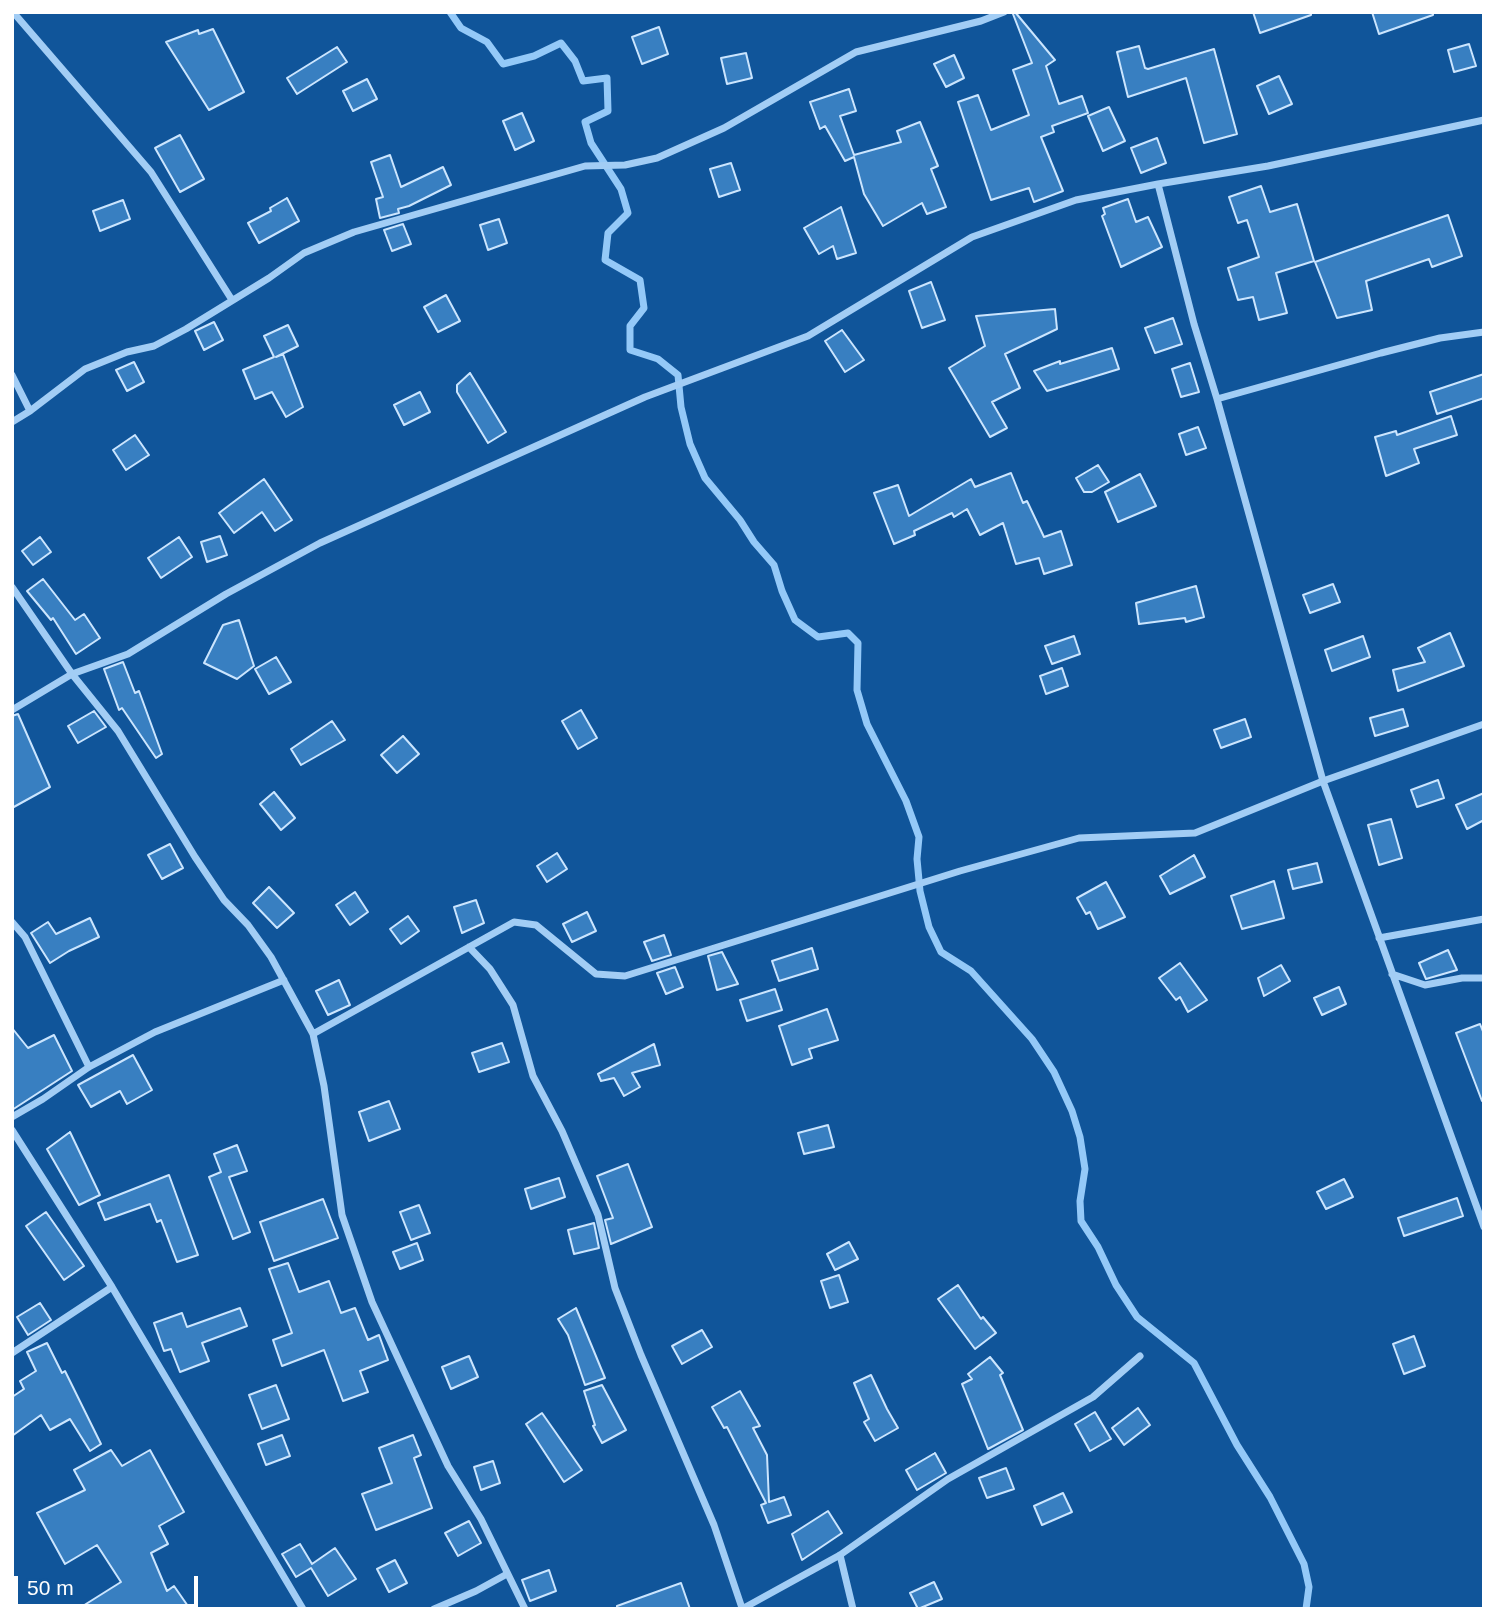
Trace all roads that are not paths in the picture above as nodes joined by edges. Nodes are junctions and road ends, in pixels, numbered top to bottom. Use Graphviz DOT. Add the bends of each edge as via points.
graph roads {
  1 [pos="12,12"];
  2 [pos="1004,12"];
  3 [pos="1484,120"];
  4 [pos="1158,184"];
  5 [pos="232,300"];
  6 [pos="1484,332"];
  7 [pos="12,375"];
  8 [pos="1217,399"];
  9 [pos="30,411"];
  10 [pos="12,422"];
  11 [pos="12,587"];
  12 [pos="72,674"];
  13 [pos="12,710"];
  14 [pos="1484,724"];
  15 [pos="1323,781"];
  16 [pos="1484,919"];
  17 [pos="12,922"];
  18 [pos="1379,938"];
  19 [pos="469,947"];
  20 [pos="1392,974"];
  21 [pos="1484,978"];
  22 [pos="284,980"];
  23 [pos="313,1034"];
  24 [pos="89,1067"];
  25 [pos="12,1117"];
  26 [pos="12,1130"];
  27 [pos="1484,1227"];
  28 [pos="112,1287"];
  29 [pos="12,1353"];
  30 [pos="1140,1356"];
  31 [pos="840,1555"];
  32 [pos="507,1574"];
  33 [pos="303,1609"];
  34 [pos="434,1609"];
  35 [pos="525,1609"];
  36 [pos="742,1609"];
  37 [pos="853,1609"];
  1 -- 5 [label="street" via="151,172"];
  2 -- 5 [label="street" via="856,52 724,128 657,158 585,166 354,232 304,253"];
  3 -- 4 [label="street" via="1268,166"];
  4 -- 8 [label="street"];
  4 -- 12 [label="street" via="1076,200 972,237 808,336 645,397 320,543 128,654"];
  5 -- 9 [label="street" via="154,345 85,369"];
  6 -- 8 [label="street" via="1440,338"];
  7 -- 9 [label="street"];
  8 -- 15 [label="street"];
  9 -- 10 [label="street"];
  11 -- 12 [label="street"];
  12 -- 13 [label="street"];
  12 -- 22 [label="street" via="118,731 195,857"];
  14 -- 15 [label="street"];
  15 -- 18 [label="street"];
  15 -- 19 [label="street" via="1195,833 1079,838 625,976 596,974 536,925 514,922"];
  16 -- 18 [label="street"];
  17 -- 24 [label="street" via="25,937"];
  18 -- 20 [label="street"];
  19 -- 23 [label="street"];
  19 -- 36 [label="street" via="513,1005 533,1076 598,1215 615,1288 714,1525"];
  20 -- 21 [label="street" via="1426,985"];
  20 -- 27 [label="street"];
  22 -- 23 [label="street"];
  22 -- 24 [label="street" via="155,1032"];
  23 -- 32 [label="street" via="342,1214 372,1302 448,1466 481,1519"];
  24 -- 25 [label="street"];
  26 -- 28 [label="street"];
  28 -- 29 [label="street"];
  28 -- 33 [label="street"];
  30 -- 31 [label="street" via="1093,1397 948,1479"];
  31 -- 36 [label="street"];
  31 -- 37 [label="street"];
  32 -- 34 [label="street"];
  32 -- 35 [label="street"];
}
